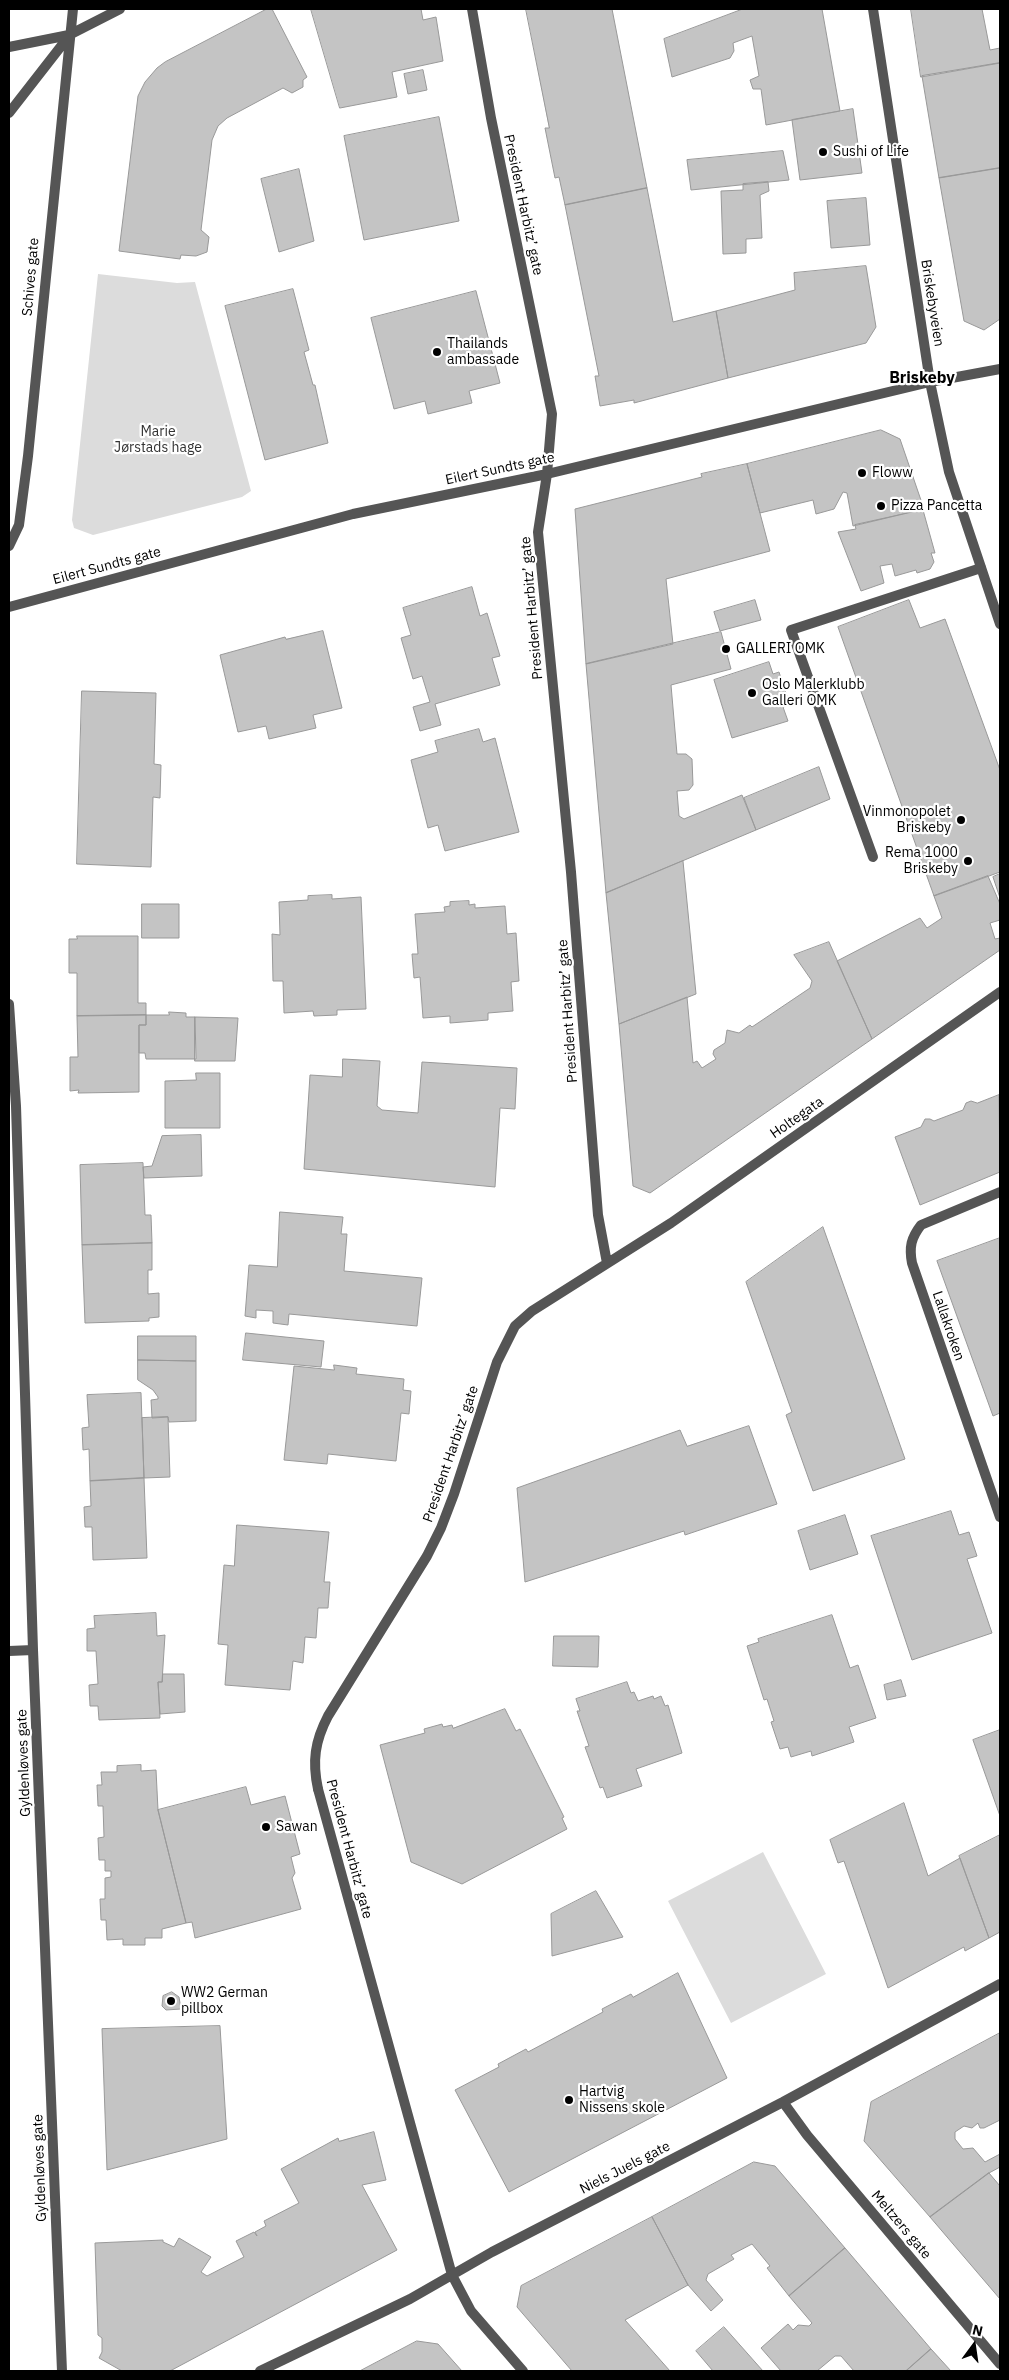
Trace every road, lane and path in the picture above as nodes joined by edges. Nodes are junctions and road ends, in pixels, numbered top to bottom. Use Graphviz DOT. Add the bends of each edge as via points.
graph roads {
  1 [pos="73,9"];
  2 [pos="120,9"];
  3 [pos="472,9"];
  4 [pos="873,9"];
  5 [pos="69,35"];
  6 [pos="9,47"];
  7 [pos="9,113"];
  8 [pos="1000,369"];
  9 [pos="930,382"];
  10 [pos="547,474"];
  11 [pos="9,546"];
  12 [pos="982,568"];
  13 [pos="9,606"];
  14 [pos="1000,624"];
  15 [pos="873,857"];
  16 [pos="1000,992"];
  17 [pos="9,1004"];
  18 [pos="1000,1192"];
  19 [pos="607,1263"];
  20 [pos="1000,1517"];
  21 [pos="33,1650"];
  22 [pos="9,1651"];
  23 [pos="1000,1984"];
  24 [pos="783,2102"];
  25 [pos="452,2275"];
  26 [pos="1000,2364"];
  27 [pos="62,2371"];
  28 [pos="260,2371"];
  29 [pos="523,2371"];
  1 -- 5 [label="street, Schives gate"];
  2 -- 5 [label="street"];
  3 -- 10 [label="street, President Harbitz’ gate" via="552,414"];
  4 -- 9 [label="street, Briskebyveien"];
  5 -- 6 [label="street"];
  5 -- 7 [label="street"];
  5 -- 11 [label="street, Schives gate" via="28,456 19,524"];
  8 -- 9 [label="street, Eilert Sundts gate"];
  9 -- 10 [label="street, Eilert Sundts gate"];
  9 -- 12 [label="street, Briskebyveien" via="949,472"];
  10 -- 13 [label="street, Eilert Sundts gate" via="353,514"];
  10 -- 19 [label="street, President Harbitz’ gate" via="538,532 572,882 592,1152"];
  12 -- 14 [label="street, Briskebyveien"];
  12 -- 15 [label="street" via="791,630"];
  16 -- 19 [label="street, Holtegata" via="671,1223"];
  17 -- 21 [label="street, Gyldenløves gate" via="16,1106"];
  18 -- 20 [label="street, Lallakroken" via="921,1225 909,1248"];
  19 -- 25 [label="street, President Harbitz’ gate" via="532,1311 515,1326 497,1362 441,1528 328,1716 318,1734 314,1751 318,1789"];
  21 -- 22 [label="street"];
  21 -- 27 [label="street, Gyldenløves gate"];
  23 -- 24 [label="street, Niels Juels gate"];
  24 -- 25 [label="street, Niels Juels gate"];
  24 -- 26 [label="street, Meltzers gate" via="806,2134"];
  25 -- 28 [label="street, Niels Juels gate" via="410,2299"];
  25 -- 29 [label="street, President Harbitz’ gate" via="471,2310"];
}
